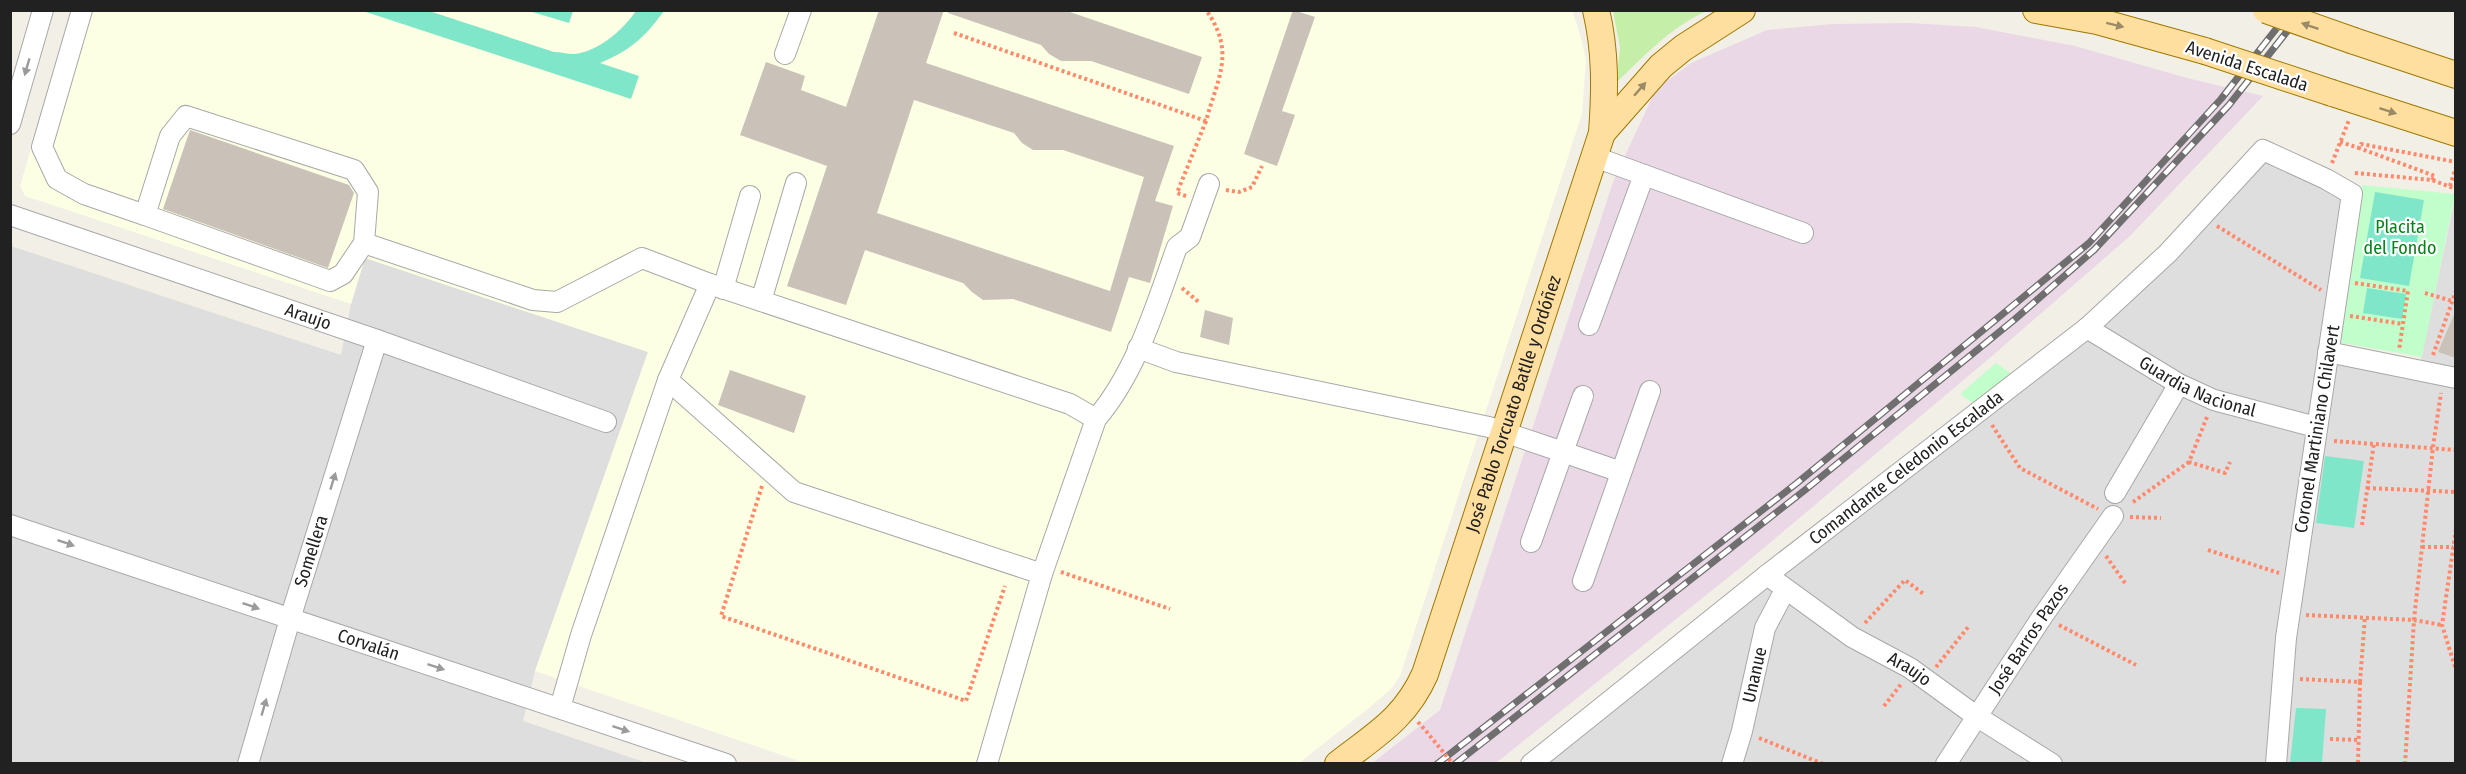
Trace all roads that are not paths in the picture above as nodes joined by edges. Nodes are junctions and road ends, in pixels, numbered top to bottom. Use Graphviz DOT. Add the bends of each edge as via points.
graph roads {
  1 [pos="44,10"];
  2 [pos="82,10"];
  3 [pos="801,10"];
  4 [pos="1596,10"];
  5 [pos="1742,10"];
  6 [pos="2037,10"];
  7 [pos="2266,10"];
  8 [pos="785,54"];
  9 [pos="2456,75"];
  10 [pos="10,124"];
  11 [pos="2456,133"];
  12 [pos="1598,145"];
  13 [pos="2263,150"];
  14 [pos="1644,175"];
  15 [pos="796,183"];
  16 [pos="1206,193"];
  17 [pos="750,196"];
  18 [pos="10,215"];
  19 [pos="145,215"];
  20 [pos="1803,233"];
  21 [pos="364,243"];
  22 [pos="716,286"];
  23 [pos="761,302"];
  24 [pos="1589,325"];
  25 [pos="2087,328"];
  26 [pos="377,340"];
  27 [pos="1138,348"];
  28 [pos="2328,352"];
  29 [pos="2450,376"];
  30 [pos="668,380"];
  31 [pos="2179,384"];
  32 [pos="1650,391"];
  33 [pos="1582,396"];
  34 [pos="1096,418"];
  35 [pos="606,422"];
  36 [pos="2315,433"];
  37 [pos="1512,434"];
  38 [pos="1563,452"];
  39 [pos="1621,472"];
  40 [pos="2115,493"];
  41 [pos="2113,516"];
  42 [pos="10,525"];
  43 [pos="1531,542"];
  44 [pos="1042,574"];
  45 [pos="1767,575"];
  46 [pos="1583,581"];
  47 [pos="1785,590"];
  48 [pos="290,619"];
  49 [pos="560,708"];
  50 [pos="1976,716"];
  51 [pos="698,759"];
  52 [pos="248,764"];
  53 [pos="726,764"];
  54 [pos="987,764"];
  55 [pos="1338,764"];
  56 [pos="1531,764"];
  57 [pos="1732,764"];
  58 [pos="1946,764"];
  59 [pos="2052,764"];
  60 [pos="2276,764"];
  1 -- 10 [label="street, one-way"];
  2 -- 19 [label="street" via="42,147 57,179 84,194"];
  3 -- 8 [label="street"];
  4 -- 12 [label="main road, José Pablo Torcuato Batlle y Ordóñez" via="1605,83"];
  12 -- 5 [label="main road, José Pablo Torcuato Batlle y Ordóñez, one-way" via="1661,66"];
  6 -- 11 [label="main road, Avenida Escalada, one-way, bridge" via="2097,21 2205,51"];
  9 -- 7 [label="main road, one-way, bridge"];
  12 -- 14 [label="street"];
  12 -- 37 [label="main road, José Pablo Torcuato Batlle y Ordóñez"];
  13 -- 25 [label="street, Comandante Celedonio Escalada" via="2168,253"];
  13 -- 28 [label="street, Coronel Martiniano Chilavert" via="2352,194"];
  14 -- 20 [label="street"];
  14 -- 24 [label="street"];
  15 -- 23 [label="street"];
  16 -- 27 [label="street" via="1190,237 1177,247"];
  17 -- 22 [label="street"];
  18 -- 26 [label="street, Araujo"];
  19 -- 21 [label="street" via="330,281 344,274"];
  19 -- 21 [label="street" via="170,136 186,116 354,170 368,192"];
  21 -- 22 [label="street" via="533,300 557,302 642,258"];
  22 -- 23 [label="street"];
  22 -- 30 [label="street"];
  23 -- 34 [label="street" via="1070,404"];
  25 -- 31 [label="street, Guardia Nacional"];
  25 -- 45 [label="street, Comandante Celedonio Escalada"];
  26 -- 35 [label="street, Araujo"];
  48 -- 26 [label="street, Somellera, one-way"];
  27 -- 34 [label="street" via="1112,400"];
  27 -- 37 [label="street" via="1176,363"];
  28 -- 29 [label="street"];
  28 -- 36 [label="street, Coronel Martiniano Chilavert"];
  30 -- 44 [label="street" via="794,492"];
  30 -- 49 [label="street"];
  31 -- 36 [label="street, Guardia Nacional" via="2214,400"];
  31 -- 40 [label="street"];
  32 -- 39 [label="street"];
  33 -- 38 [label="street"];
  34 -- 44 [label="street"];
  36 -- 60 [label="street, Coronel Martiniano Chilavert" via="2290,614"];
  37 -- 38 [label="street"];
  37 -- 55 [label="main road, José Pablo Torcuato Batlle y Ordóñez" via="1482,502 1416,695 1395,720"];
  38 -- 39 [label="street"];
  38 -- 43 [label="street"];
  39 -- 46 [label="street"];
  41 -- 50 [label="street, José Barros Pazos"];
  42 -- 48 [label="street, Corvalán, one-way"];
  44 -- 54 [label="street"];
  45 -- 47 [label="street, Araujo"];
  45 -- 56 [label="street, Comandante Celedonio Escalada"];
  47 -- 50 [label="street, Araujo" via="1852,637 1919,674"];
  47 -- 57 [label="street, Unanue" via="1765,628"];
  48 -- 49 [label="street, Corvalán, one-way"];
  52 -- 48 [label="street, Somellera, one-way"];
  49 -- 51 [label="street, Corvalán, one-way"];
  50 -- 58 [label="street, José Barros Pazos"];
  50 -- 59 [label="street, Araujo"];
  51 -- 53 [label="street, Corvalán"];
}
